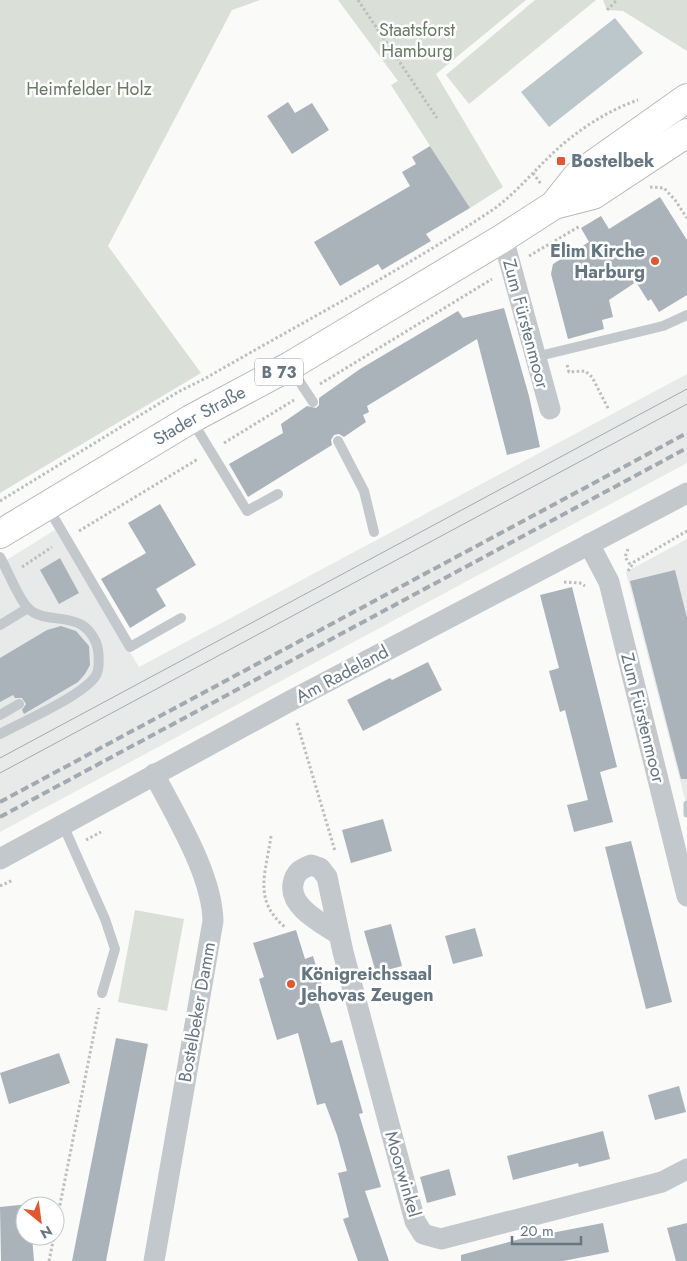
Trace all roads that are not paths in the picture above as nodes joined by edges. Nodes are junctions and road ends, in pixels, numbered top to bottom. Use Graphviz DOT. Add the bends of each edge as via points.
graph roads {
  1 [pos="687,98"];
  2 [pos="687,133"];
  3 [pos="554,204"];
  4 [pos="503,238"];
  5 [pos="687,315"];
  6 [pos="535,357"];
  7 [pos="290,366"];
  8 [pos="313,402"];
  9 [pos="550,409"];
  10 [pos="191,418"];
  11 [pos="338,441"];
  12 [pos="687,493"];
  13 [pos="278,494"];
  14 [pos="46,506"];
  15 [pos="374,532"];
  16 [pos="0,534"];
  17 [pos="589,544"];
  18 [pos="0,557"];
  19 [pos="28,608"];
  20 [pos="180,618"];
  21 [pos="0,625"];
  22 [pos="19,704"];
  23 [pos="0,715"];
  24 [pos="0,734"];
  25 [pos="154,774"];
  26 [pos="63,825"];
  27 [pos="0,859"];
  28 [pos="687,896"];
  29 [pos="338,934"];
  30 [pos="102,993"];
  31 [pos="687,1169"];
  32 [pos="154,1261"];
  1 -- 3 [label="main road, Stader Straße / B 73" via="577,176"];
  2 -- 3 [label="main road, Stader Straße / B 73" via="593,195"];
  3 -- 4 [label="main road, Stader Straße / B 73"];
  4 -- 6 [label="street, Zum Fürstenmoor"];
  4 -- 7 [label="main road, Stader Straße / B 73"];
  5 -- 6 [label="lane" via="663,326"];
  6 -- 9 [label="street, Zum Fürstenmoor"];
  7 -- 8 [label="lane"];
  7 -- 10 [label="main road, Stader Straße / B 73"];
  10 -- 13 [label="lane" via="247,511"];
  10 -- 14 [label="main road, Stader Straße / B 73"];
  11 -- 15 [label="lane" via="364,491"];
  12 -- 17 [label="street, Am Radeland"];
  14 -- 16 [label="main road, Stader Straße / B 73"];
  14 -- 20 [label="lane" via="130,647"];
  17 -- 25 [label="street, Am Radeland"];
  17 -- 28 [label="street, Zum Fürstenmoor" via="609,582"];
  18 -- 19 [label="lane"];
  19 -- 21 [label="lane"];
  19 -- 24 [label="lane" via="83,626 98,646 96,675 84,688"];
  22 -- 23 [label="lane"];
  25 -- 26 [label="street, Am Radeland"];
  25 -- 32 [label="street, Bostelbeker Damm" via="205,877 213,904 213,922"];
  26 -- 27 [label="street, Am Radeland"];
  26 -- 30 [label="lane" via="115,949"];
  29 -- 31 [label="street, Moorwinkel" via="415,1221 423,1234 441,1239 662,1182"];
}
